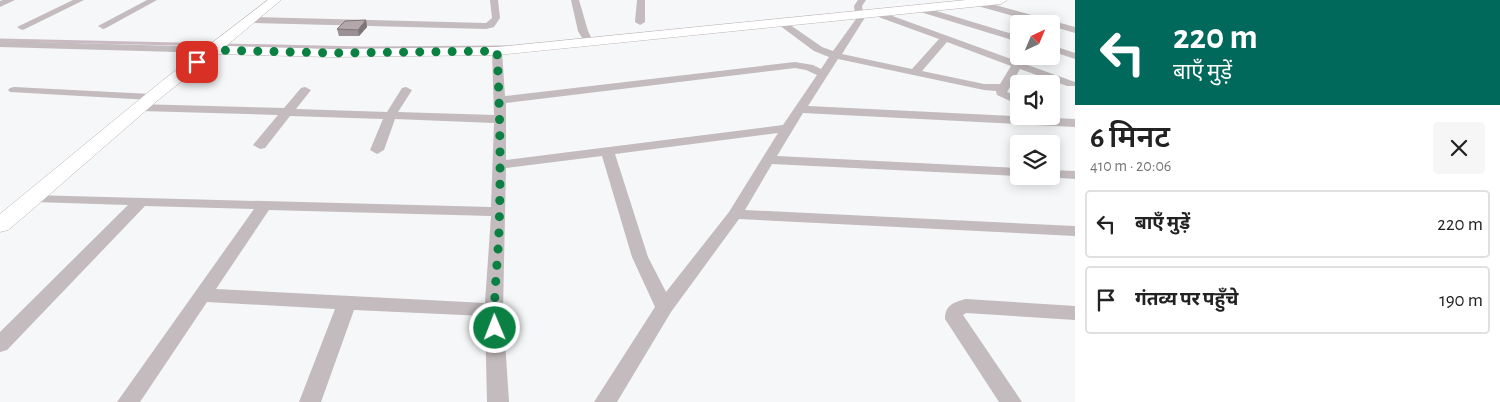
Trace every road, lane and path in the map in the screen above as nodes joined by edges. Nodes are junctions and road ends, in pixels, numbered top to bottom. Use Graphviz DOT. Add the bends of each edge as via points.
graph roads {
  1 [pos="11,0"];
  2 [pos="80,0"];
  3 [pos="153,0"];
  4 [pos="275,0"];
  5 [pos="494,0"];
  6 [pos="575,0"];
  7 [pos="641,0"];
  8 [pos="1001,0"];
  9 [pos="977,3"];
  10 [pos="0,4"];
  11 [pos="859,8"];
  12 [pos="920,9"];
  13 [pos="876,13"];
  14 [pos="252,20"];
  15 [pos="640,22"];
  16 [pos="780,22"];
  17 [pos="103,26"];
  18 [pos="22,27"];
  19 [pos="1075,30"];
  20 [pos="1010,36"];
  21 [pos="586,37"];
  22 [pos="944,38"];
  23 [pos="0,44"];
  24 [pos="217,46"];
  25 [pos="497,51"];
  26 [pos="1060,51"];
  27 [pos="836,56"];
  28 [pos="1075,56"];
  29 [pos="1010,62"];
  30 [pos="1015,65"];
  31 [pos="1019,65"];
  32 [pos="915,72"];
  33 [pos="824,74"];
  34 [pos="1071,84"];
  35 [pos="1003,88"];
  36 [pos="14,90"];
  37 [pos="305,90"];
  38 [pos="406,90"];
  39 [pos="1010,98"];
  40 [pos="500,100"];
  41 [pos="146,102"];
  42 [pos="801,109"];
  43 [pos="285,112"];
  44 [pos="390,116"];
  45 [pos="498,119"];
  46 [pos="1010,120"];
  47 [pos="1060,123"];
  48 [pos="1075,123"];
  49 [pos="787,128"];
  50 [pos="260,145"];
  51 [pos="377,150"];
  52 [pos="607,152"];
  53 [pos="768,160"];
  54 [pos="499,165"];
  55 [pos="1010,172"];
  56 [pos="1060,174"];
  57 [pos="1075,175"];
  58 [pos="35,198"];
  59 [pos="141,201"];
  60 [pos="264,206"];
  61 [pos="499,212"];
  62 [pos="735,214"];
  63 [pos="0,225"];
  64 [pos="1075,231"];
  65 [pos="201,295"];
  66 [pos="348,302"];
  67 [pos="664,307"];
  68 [pos="494,310"];
  69 [pos="1075,313"];
  70 [pos="0,344"];
  71 [pos="128,402"];
  72 [pos="310,402"];
  73 [pos="498,402"];
  74 [pos="605,402"];
  75 [pos="1011,402"];
  1 -- 10 [label="street"];
  2 -- 18 [label="street"];
  3 -- 17 [label="street"];
  4 -- 14 [label="street"];
  5 -- 14 [label="street" via="496,18 490,30"];
  6 -- 21 [label="street"];
  7 -- 15 [label="street"];
  8 -- 9 [label="street"];
  9 -- 12 [label="street"];
  9 -- 19 [label="street"];
  11 -- 13 [label="street"];
  11 -- 16 [label="street"];
  11 -- 27 [label="street" via="860,19"];
  12 -- 13 [label="street"];
  12 -- 20 [label="street"];
  13 -- 22 [label="street"];
  14 -- 24 [label="street"];
  16 -- 21 [label="street"];
  16 -- 27 [label="street" via="818,49"];
  21 -- 25 [label="street"];
  22 -- 29 [label="street"];
  22 -- 32 [label="street"];
  23 -- 24 [label="street"];
  24 -- 25 [label="street" via="331,53"];
  24 -- 41 [label="street"];
  25 -- 40 [label="street"];
  26 -- 28 [label="street"];
  27 -- 32 [label="street"];
  27 -- 33 [label="street"];
  30 -- 35 [label="street"];
  31 -- 34 [label="street"];
  32 -- 35 [label="street"];
  33 -- 40 [label="street" via="795,65"];
  33 -- 42 [label="street"];
  35 -- 39 [label="street" via="1001,93"];
  36 -- 41 [label="street"];
  37 -- 43 [label="street"];
  38 -- 44 [label="street"];
  40 -- 45 [label="street"];
  41 -- 43 [label="street"];
  41 -- 58 [label="street"];
  42 -- 46 [label="street"];
  42 -- 49 [label="street"];
  43 -- 44 [label="street"];
  43 -- 50 [label="street"];
  44 -- 45 [label="street"];
  44 -- 51 [label="street"];
  45 -- 54 [label="street"];
  47 -- 48 [label="street"];
  49 -- 52 [label="street"];
  49 -- 53 [label="street"];
  52 -- 54 [label="street"];
  52 -- 67 [label="street" via="640,257"];
  53 -- 55 [label="street"];
  53 -- 62 [label="street"];
  54 -- 61 [label="street"];
  56 -- 57 [label="street"];
  58 -- 59 [label="street"];
  58 -- 63 [label="street"];
  59 -- 60 [label="street"];
  59 -- 70 [label="street"];
  60 -- 61 [label="street"];
  60 -- 65 [label="street"];
  61 -- 68 [label="street"];
  62 -- 64 [label="street"];
  62 -- 67 [label="street"];
  65 -- 66 [label="street"];
  65 -- 71 [label="street"];
  66 -- 68 [label="street"];
  66 -- 72 [label="street"];
  67 -- 74 [label="street"];
  68 -- 73 [label="street"];
  69 -- 75 [label="street" via="966,306 954,313 954,319"];
}
